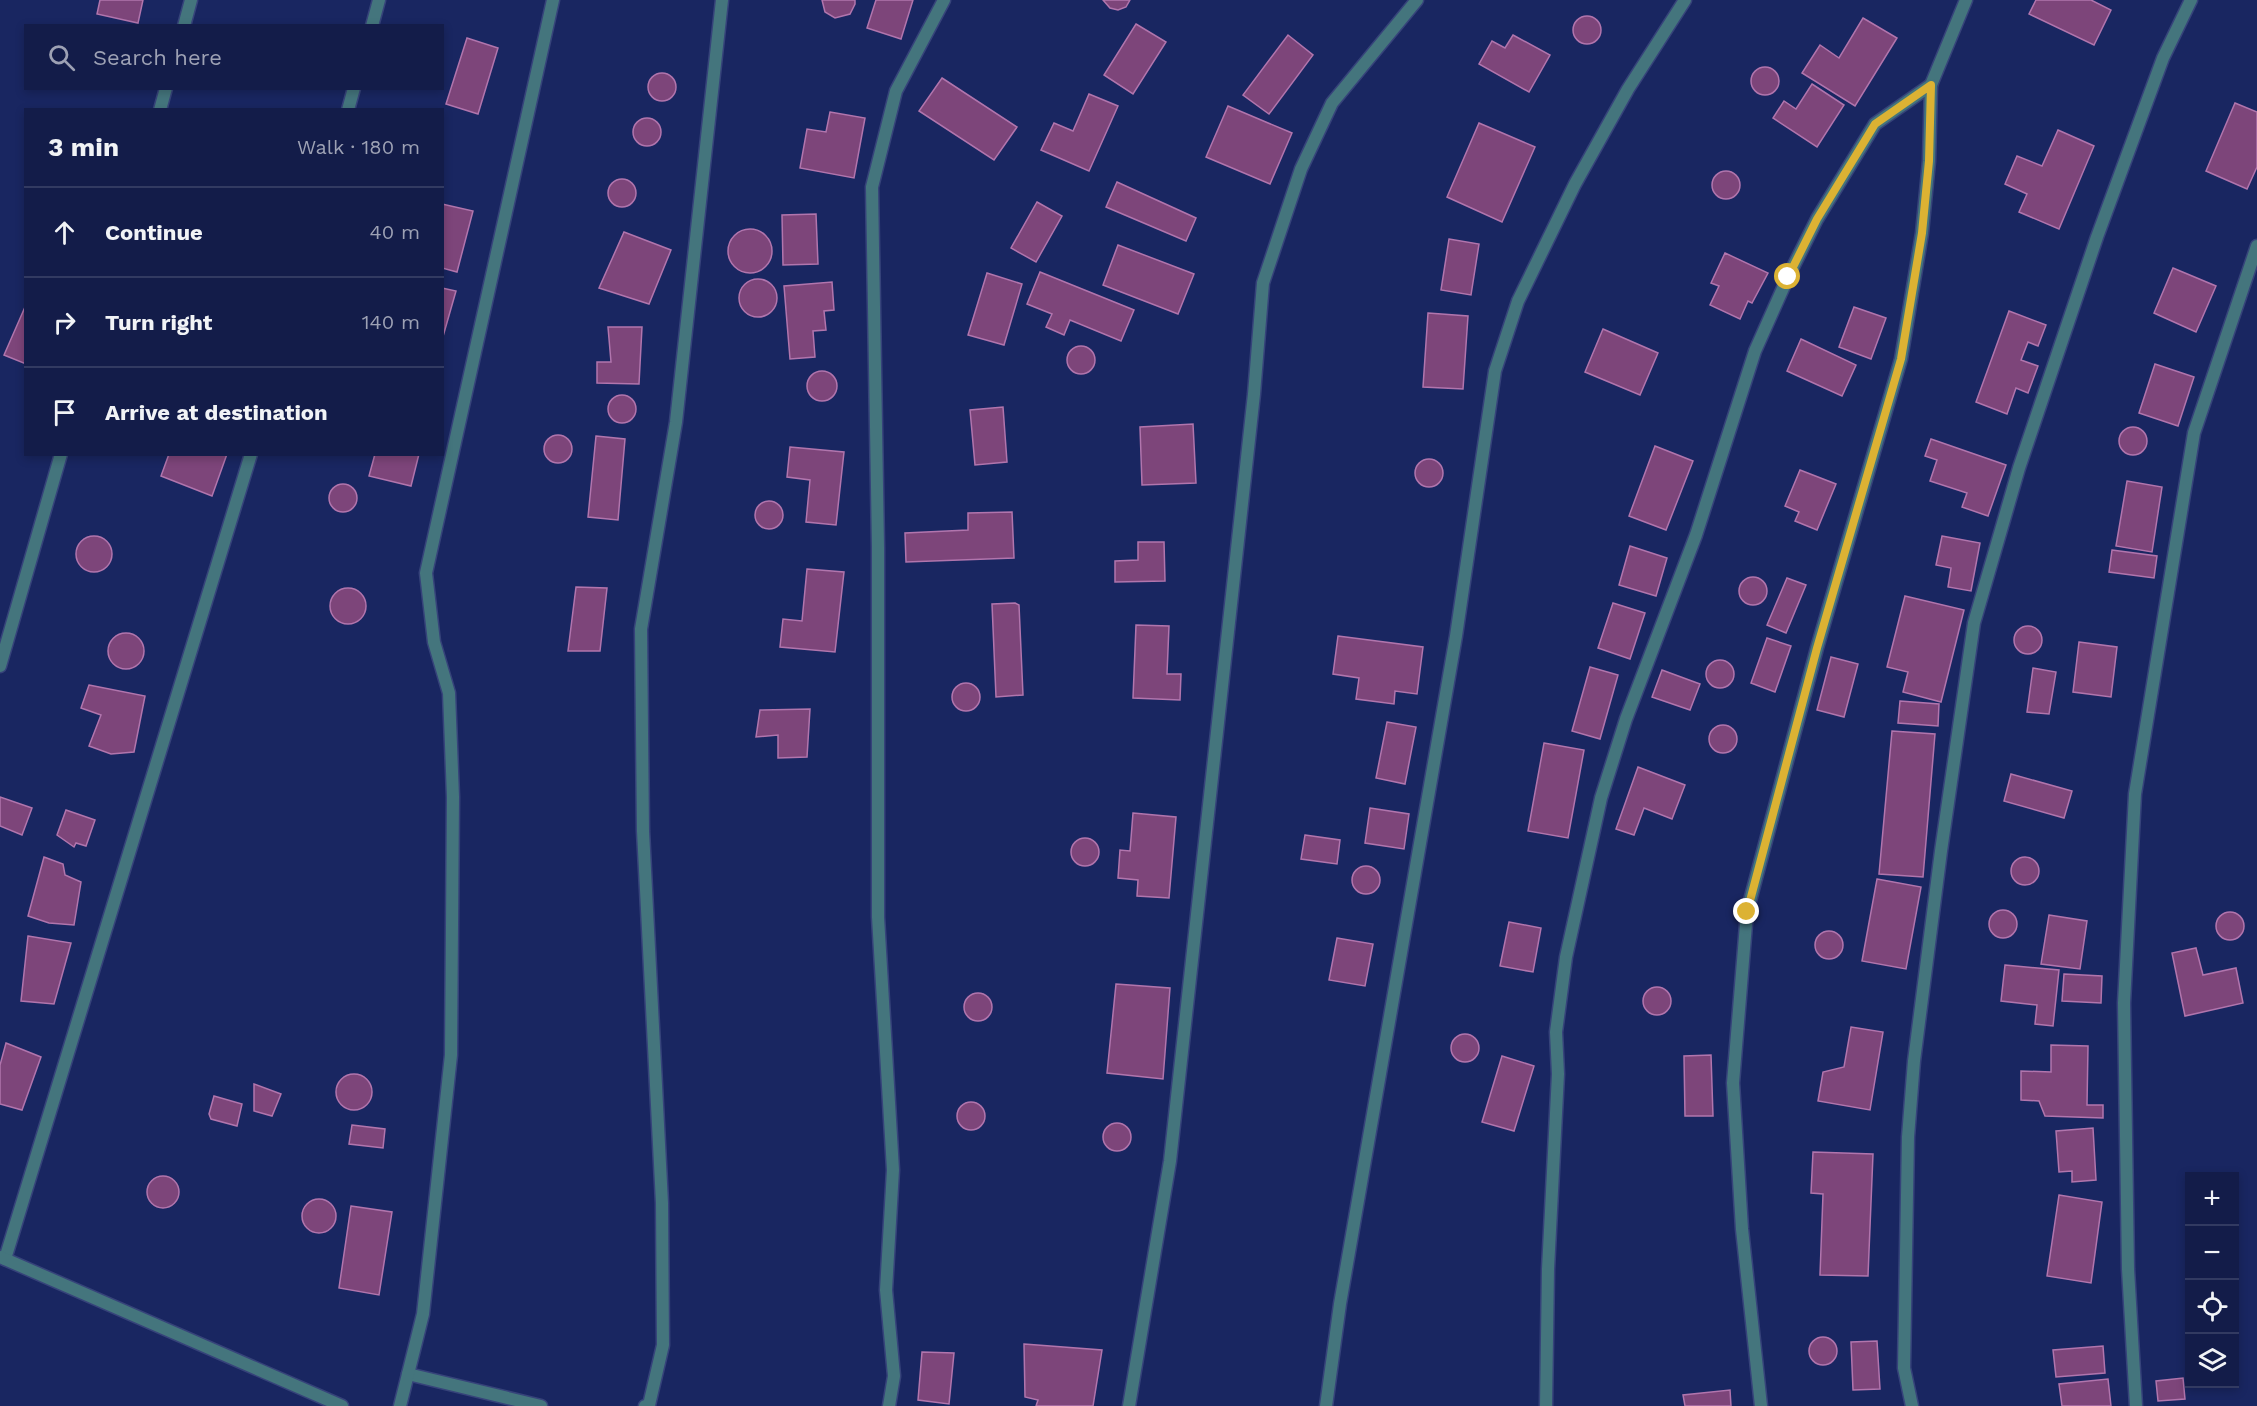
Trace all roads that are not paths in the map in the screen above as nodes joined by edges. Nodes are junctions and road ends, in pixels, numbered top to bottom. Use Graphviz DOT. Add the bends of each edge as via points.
graph roads {
  1 [pos="191,0"];
  2 [pos="379,0"];
  3 [pos="553,0"];
  4 [pos="722,0"];
  5 [pos="944,0"];
  6 [pos="1417,0"];
  7 [pos="1685,0"];
  8 [pos="1966,0"];
  9 [pos="2190,0"];
  10 [pos="185,24"];
  11 [pos="373,24"];
  12 [pos="1931,85"];
  13 [pos="165,90"];
  14 [pos="353,90"];
  15 [pos="161,108"];
  16 [pos="349,108"];
  17 [pos="2257,246"];
  18 [pos="60,456"];
  19 [pos="250,456"];
  20 [pos="0,666"];
  21 [pos="2,1258"];
  22 [pos="408,1374"];
  23 [pos="342,1406"];
  24 [pos="400,1406"];
  25 [pos="541,1406"];
  26 [pos="645,1406"];
  27 [pos="889,1406"];
  28 [pos="1129,1406"];
  29 [pos="1326,1406"];
  30 [pos="1546,1406"];
  31 [pos="1761,1406"];
  32 [pos="1912,1406"];
  33 [pos="2136,1406"];
  1 -- 10 [label="street"];
  2 -- 11 [label="street"];
  3 -- 22 [label="street" via="426,573 434,642 449,693 453,797 451,1055 423,1314"];
  4 -- 26 [label="street" via="676,423 641,629 643,831 661,1191 663,1345 649,1405"];
  5 -- 27 [label="street" via="896,91 872,187 878,547 878,917 893,1170 886,1290 894,1376"];
  6 -- 28 [label="street" via="1332,104 1301,169 1263,283 1170,1161"];
  7 -- 29 [label="street" via="1628,89 1575,184 1518,301 1495,371 1456,636 1340,1304"];
  8 -- 12 [label="street"];
  9 -- 32 [label="street" via="2163,58 2097,237 2019,468 1974,623 1911,1104 1904,1368"];
  12 -- 30 [label="street" via="1875,124 1817,219 1788,277 1755,351 1696,535 1626,719 1601,798 1566,957 1556,1032 1558,1074"];
  12 -- 31 [label="street" via="1922,233 1901,359 1817,648 1747,912 1733,1083 1742,1229"];
  13 -- 15 [label="street"];
  14 -- 16 [label="street"];
  17 -- 33 [label="street" via="2194,434 2135,794 2124,1003 2128,1269"];
  18 -- 20 [label="street"];
  19 -- 21 [label="street"];
  21 -- 23 [label="street"];
  22 -- 24 [label="street"];
  22 -- 25 [label="street"];
}
